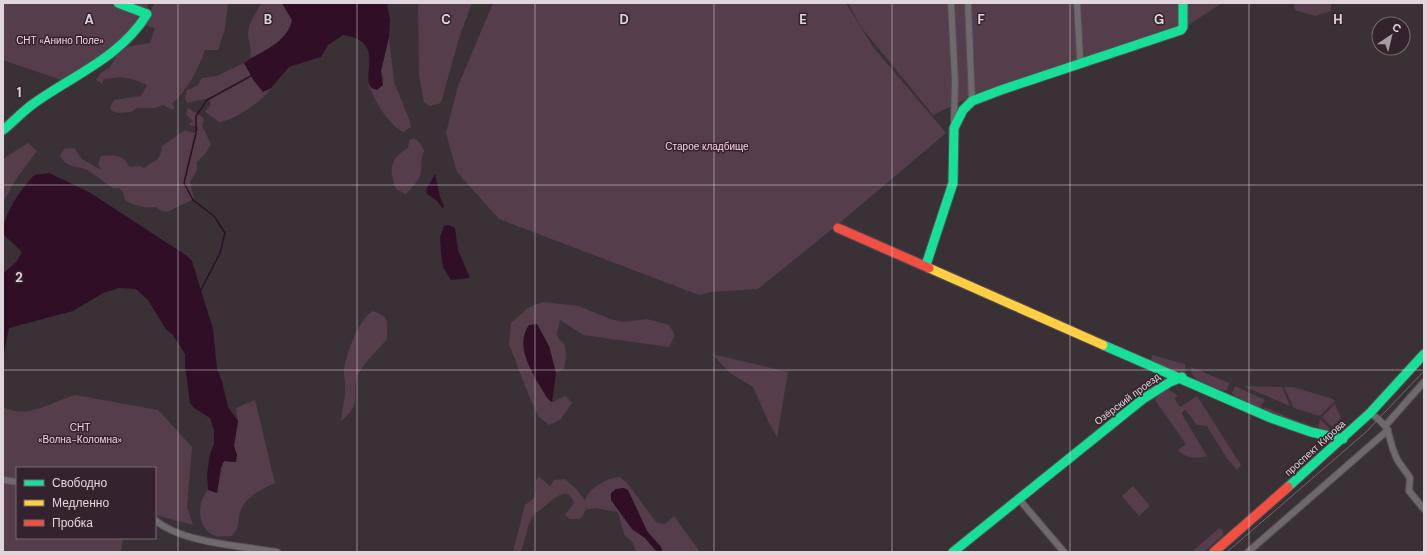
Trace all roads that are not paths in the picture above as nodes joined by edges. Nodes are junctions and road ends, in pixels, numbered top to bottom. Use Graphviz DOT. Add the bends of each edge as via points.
graph roads {
  1 [pos="118,3"];
  2 [pos="951,3"];
  3 [pos="968,3"];
  4 [pos="1077,3"];
  5 [pos="1183,3"];
  6 [pos="1080,58"];
  7 [pos="972,101"];
  8 [pos="954,128"];
  9 [pos="3,130"];
  10 [pos="838,228"];
  11 [pos="926,265"];
  12 [pos="1424,354"];
  13 [pos="1182,378"];
  14 [pos="1424,382"];
  15 [pos="1370,413"];
  16 [pos="1387,427"];
  17 [pos="1343,439"];
  18 [pos="3,480"];
  19 [pos="16,482"];
  20 [pos="1018,498"];
  21 [pos="1424,509"];
  22 [pos="156,521"];
  23 [pos="277,552"];
  24 [pos="953,552"];
  25 [pos="1064,552"];
  26 [pos="1214,552"];
  27 [pos="1248,552"];
  1 -- 9 [label="street" via="147,14 133,35 95,64 33,104"];
  2 -- 8 [label="street" via="955,80"];
  3 -- 7 [label="street"];
  4 -- 6 [label="street"];
  5 -- 7 [label="street" via="1181,30 1060,68"];
  7 -- 8 [label="street" via="963,110"];
  8 -- 11 [label="street" via="954,183"];
  10 -- 11 [label="street"];
  11 -- 13 [label="street" via="1042,319"];
  12 -- 15 [label="street, проспект Кирова"];
  13 -- 17 [label="street" via="1302,430"];
  13 -- 20 [label="street, Озёрский проезд" via="1170,382 1143,399"];
  14 -- 16 [label="street"];
  15 -- 16 [label="street"];
  15 -- 17 [label="street, проспект Кирова"];
  16 -- 21 [label="street" via="1396,457 1410,478 1409,491"];
  16 -- 27 [label="street"];
  17 -- 26 [label="street, проспект Кирова"];
  18 -- 19 [label="street"];
  20 -- 24 [label="street, Озёрский проезд"];
  20 -- 25 [label="street"];
  22 -- 23 [label="street" via="166,529 193,538"];
}
